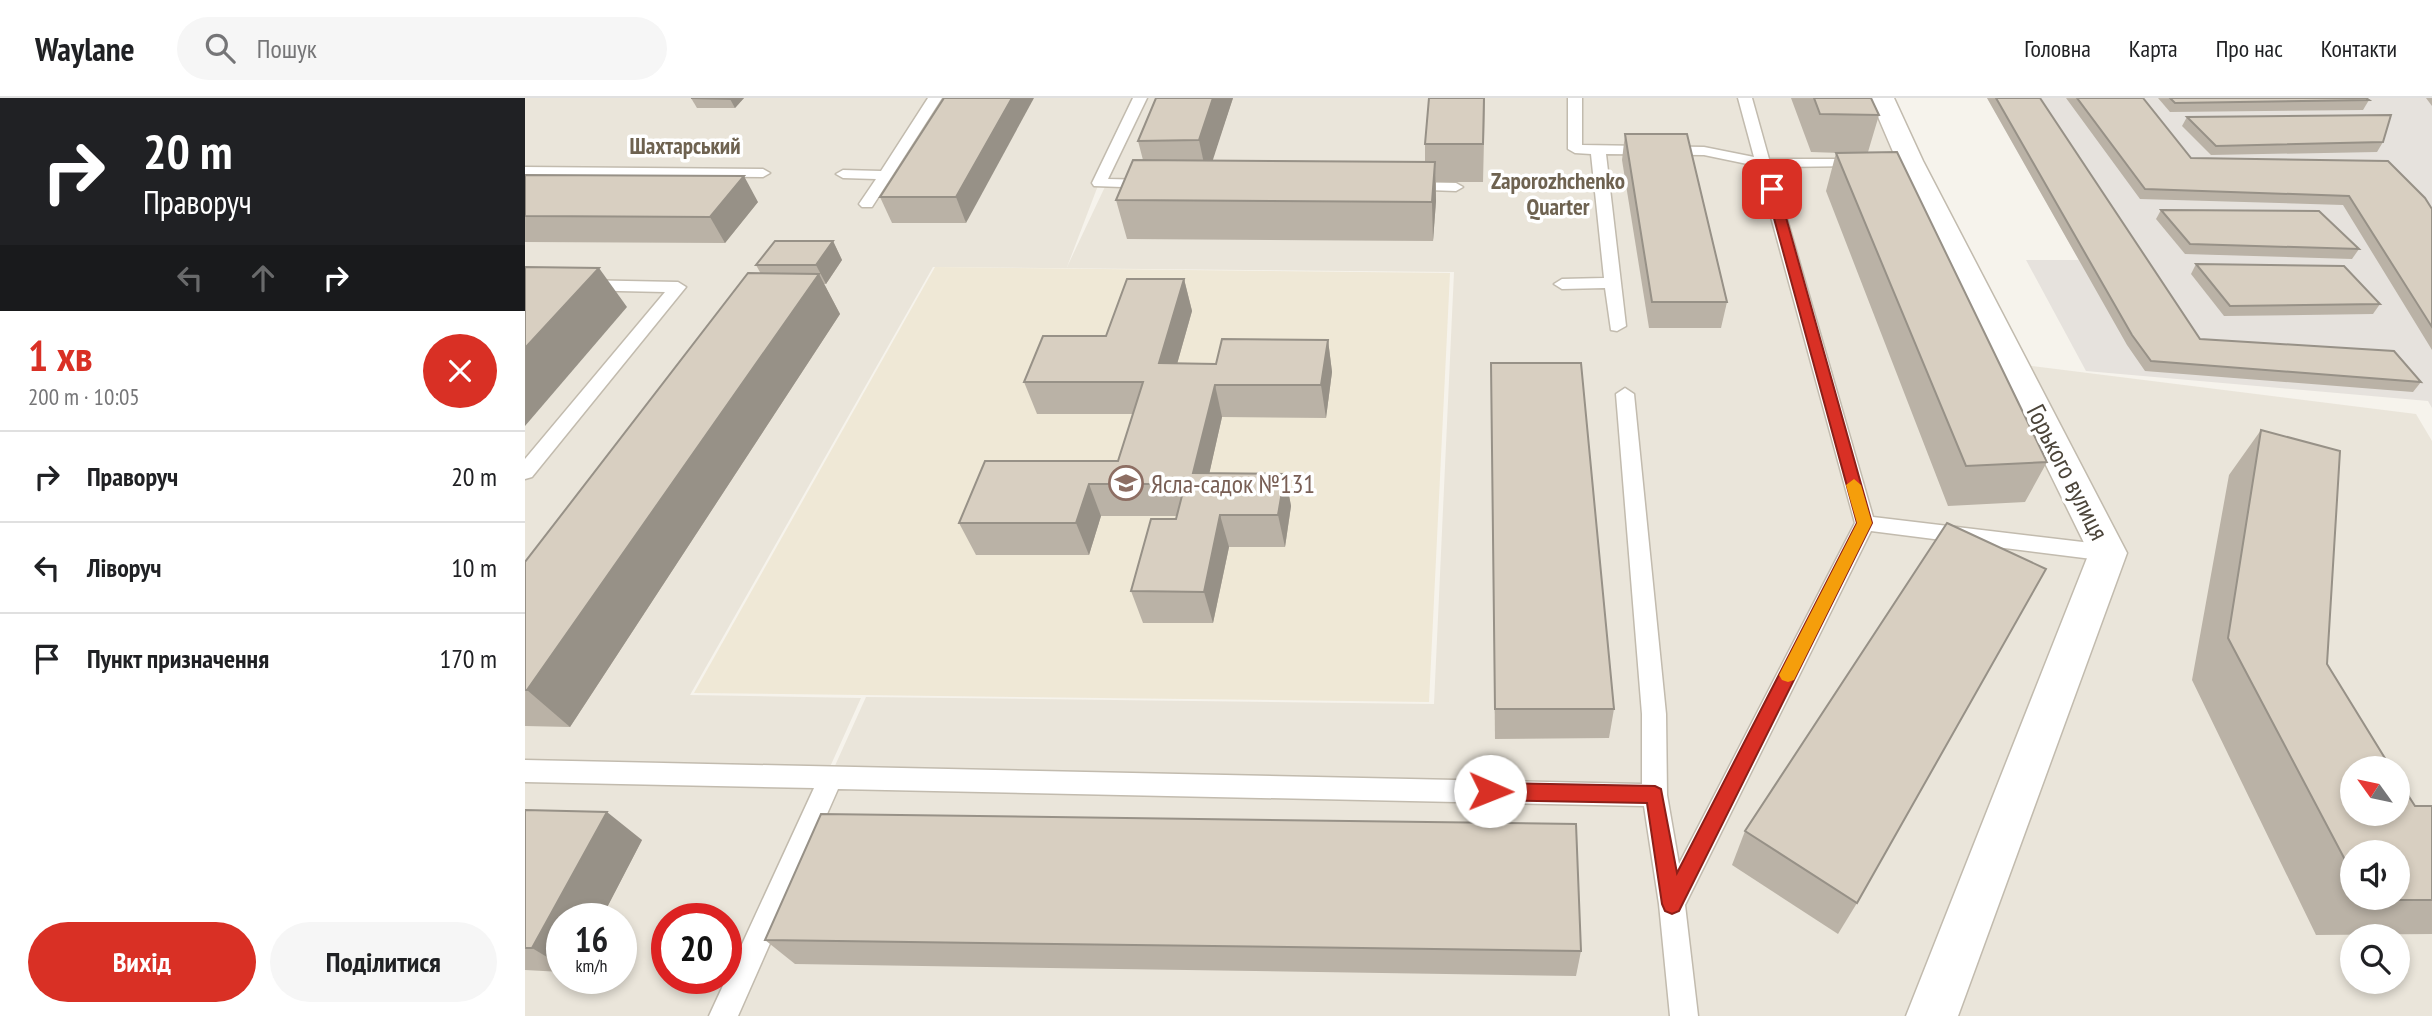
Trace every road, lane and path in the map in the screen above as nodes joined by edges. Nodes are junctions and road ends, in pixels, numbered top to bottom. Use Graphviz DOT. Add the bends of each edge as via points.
graph roads {
  1 [pos="935,98"];
  2 [pos="1140,98"];
  3 [pos="1574,98"];
  4 [pos="1745,98"];
  5 [pos="1882,98"];
  6 [pos="1598,150"];
  7 [pos="1871,162"];
  8 [pos="1765,163"];
  9 [pos="525,171"];
  10 [pos="763,173"];
  11 [pos="843,174"];
  12 [pos="885,175"];
  13 [pos="1168,184"];
  14 [pos="1387,186"];
  15 [pos="1456,187"];
  16 [pos="867,204"];
  17 [pos="1611,283"];
  18 [pos="525,284"];
  19 [pos="1562,284"];
  20 [pos="1617,326"];
  21 [pos="1625,394"];
  22 [pos="525,472"];
  23 [pos="1865,523"];
  24 [pos="2108,553"];
  25 [pos="525,771"];
  26 [pos="831,777"];
  27 [pos="1655,795"];
  28 [pos="1672,904"];
  29 [pos="723,1016"];
  30 [pos="1684,1016"];
  31 [pos="1932,1016"];
  1 -- 12 [label="lane"];
  2 -- 13 [label="lane" via="1099,183"];
  3 -- 6 [label="lane" via="1575,149"];
  4 -- 8 [label="lane"];
  5 -- 24 [label="street, Горького вулиця" via="1904,161"];
  6 -- 8 [label="lane" via="1704,151"];
  6 -- 17 [label="lane"];
  7 -- 8 [label="lane"];
  8 -- 23 [label="lane"];
  9 -- 10 [label="lane"];
  11 -- 12 [label="lane"];
  12 -- 16 [label="lane"];
  14 -- 15 [label="lane"];
  17 -- 19 [label="lane"];
  17 -- 20 [label="lane"];
  18 -- 22 [label="lane" via="678,288"];
  21 -- 27 [label="lane" via="1654,714"];
  23 -- 24 [label="lane"];
  23 -- 28 [label="lane"];
  24 -- 31 [label="street, Горького вулиця"];
  25 -- 26 [label="lane"];
  26 -- 27 [label="lane"];
  26 -- 29 [label="lane"];
  27 -- 28 [label="lane"];
  28 -- 30 [label="lane"];
}
